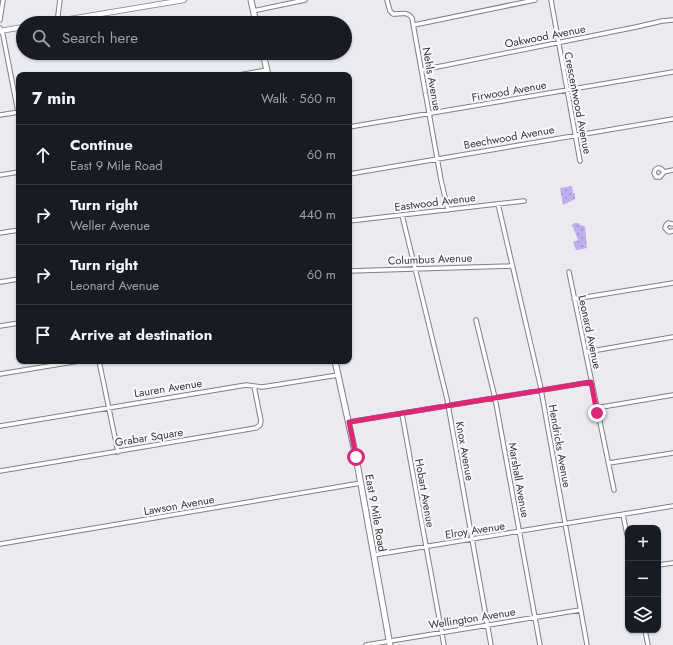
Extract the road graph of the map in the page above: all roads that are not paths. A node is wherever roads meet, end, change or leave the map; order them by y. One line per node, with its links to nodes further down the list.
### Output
1 (3, 0): 13 (street)
2 (60, 0): 10 (street)
3 (184, 0): 11 (street)
4 (251, 0): 9 (main road)
5 (305, 0): 9 (street)
6 (387, 0): 15 (street)
7 (535, 0): 15 (street)
8 (551, 0): 18 (street, Crescentwood Avenue)
9 (253, 11): 12 (main road)
10 (58, 16)
11 (89, 16)
12 (254, 16)
13 (0, 20)
14 (673, 20): 18 (street, Oakwood Avenue)
15 (414, 25): 20 (street, Nehls Avenue)
16 (16, 28): 17 (street)
17 (0, 30): 24 (street)
18 (558, 42): 20 (street, Oakwood Avenue); 23 (street, Crescentwood Avenue)
19 (264, 60): 21 (main road)
20 (422, 70): 26 (street, Nehls Avenue)
21 (267, 72)
22 (673, 72): 23 (street, Firwood Avenue)
23 (567, 90): 26 (street, Firwood Avenue); 30 (street, Crescentwood Avenue)
24 (16, 102)
25 (16, 112): 27 (street)
26 (429, 113): 29 (street, Firwood Avenue); 31 (street, Nehls Avenue)
27 (0, 115)
28 (673, 119): 30 (street, Beechwood Avenue)
29 (352, 126)
30 (575, 135): 31 (street, Beechwood Avenue); 32 (street, Crescentwood Avenue)
31 (437, 158): 36 (street, Beechwood Avenue); 40 (street, Nehls Avenue)
32 (580, 161)
33 (673, 170): 35 (street)
34 (16, 172): 37 (street)
35 (664, 172)
36 (352, 173)
37 (0, 175)
38 (524, 201): 39 (street, Eastwood Avenue)
39 (498, 204): 40 (street, Eastwood Avenue); 47 (street, Hendricks Avenue)
40 (448, 210): 41 (street, Eastwood Avenue)
41 (402, 215): 42 (street, Eastwood Avenue); 48 (street, Knox Avenue)
42 (352, 221)
43 (673, 224): 45 (street)
44 (16, 230): 46 (street)
45 (673, 231)
46 (0, 233)
47 (511, 266): 48 (street, Columbus Avenue); 67 (street, Hendricks Avenue)
48 (415, 269): 49 (street, Columbus Avenue); 70 (street, Knox Avenue)
49 (352, 271)
50 (569, 272): 54 (street, Leonard Avenue)
51 (16, 279): 52 (street)
52 (0, 282)
53 (673, 283): 54 (street)
54 (574, 299): 59 (street, Leonard Avenue)
55 (476, 320): 69 (street, Marshall Avenue)
56 (16, 323): 57 (street)
57 (0, 326)
58 (673, 338): 59 (street)
59 (586, 352): 65 (street, Leonard Avenue)
60 (61, 364): 63 (street)
61 (100, 364): 71 (street)
62 (336, 364): 64 (main road, East 9 Mile Road)
63 (0, 374)
64 (338, 375): 66 (street, Lauren Avenue); 74 (main road, East 9 Mile Road)
65 (591, 382): 67 (street); 72 (street, Leonard Avenue)
66 (254, 386): 71 (street, Lauren Avenue); 76 (street, Grabar Square)
67 (541, 391): 69 (street); 84 (street, Hendricks Avenue)
68 (673, 395): 72 (street)
69 (495, 398): 70 (street); 86 (street, Marshall Avenue)
70 (448, 406): 73 (street); 87 (street, Knox Avenue)
71 (108, 407): 75 (street, Lauren Avenue); 76 (street)
72 (596, 408): 78 (street, Leonard Avenue)
73 (402, 414): 74 (street); 89 (street, Hobart Avenue)
74 (349, 422): 80 (main road, East 9 Mile Road)
75 (0, 426)
76 (118, 452): 79 (street, Grabar Square)
77 (673, 453): 78 (street)
78 (609, 463): 81 (street, Leonard Avenue)
79 (0, 471)
80 (361, 483): 88 (street, Lawson Avenue); 90 (main road, East 9 Mile Road)
81 (614, 490)
82 (673, 506): 83 (street, Elroy Avenue)
83 (623, 515): 84 (street, Elroy Avenue); 85 (street)
84 (565, 524): 86 (street, Elroy Avenue); 93 (street, Hendricks Avenue)
85 (625, 525)
86 (519, 532): 87 (street, Elroy Avenue); 94 (street, Marshall Avenue)
87 (472, 539): 89 (street, Elroy Avenue); 95 (street, Knox Avenue)
88 (0, 544)
89 (426, 547): 90 (street, Elroy Avenue); 96 (street, Hobart Avenue)
90 (374, 555): 98 (main road, East 9 Mile Road)
91 (673, 563): 92 (street)
92 (661, 565)
93 (580, 610): 94 (street, Wellington Avenue); 103 (street, Hendricks Avenue)
94 (535, 617): 95 (street, Wellington Avenue); 102 (street, Marshall Avenue)
95 (488, 625): 96 (street, Wellington Avenue); 101 (street, Knox Avenue)
96 (441, 632): 98 (street, Wellington Avenue); 100 (street, Hobart Avenue)
97 (646, 633): 104 (street)
98 (390, 643): 99 (street, Wellington Avenue)
99 (366, 645)
100 (444, 645)
101 (491, 645)
102 (540, 645)
103 (587, 645)
104 (648, 645)

